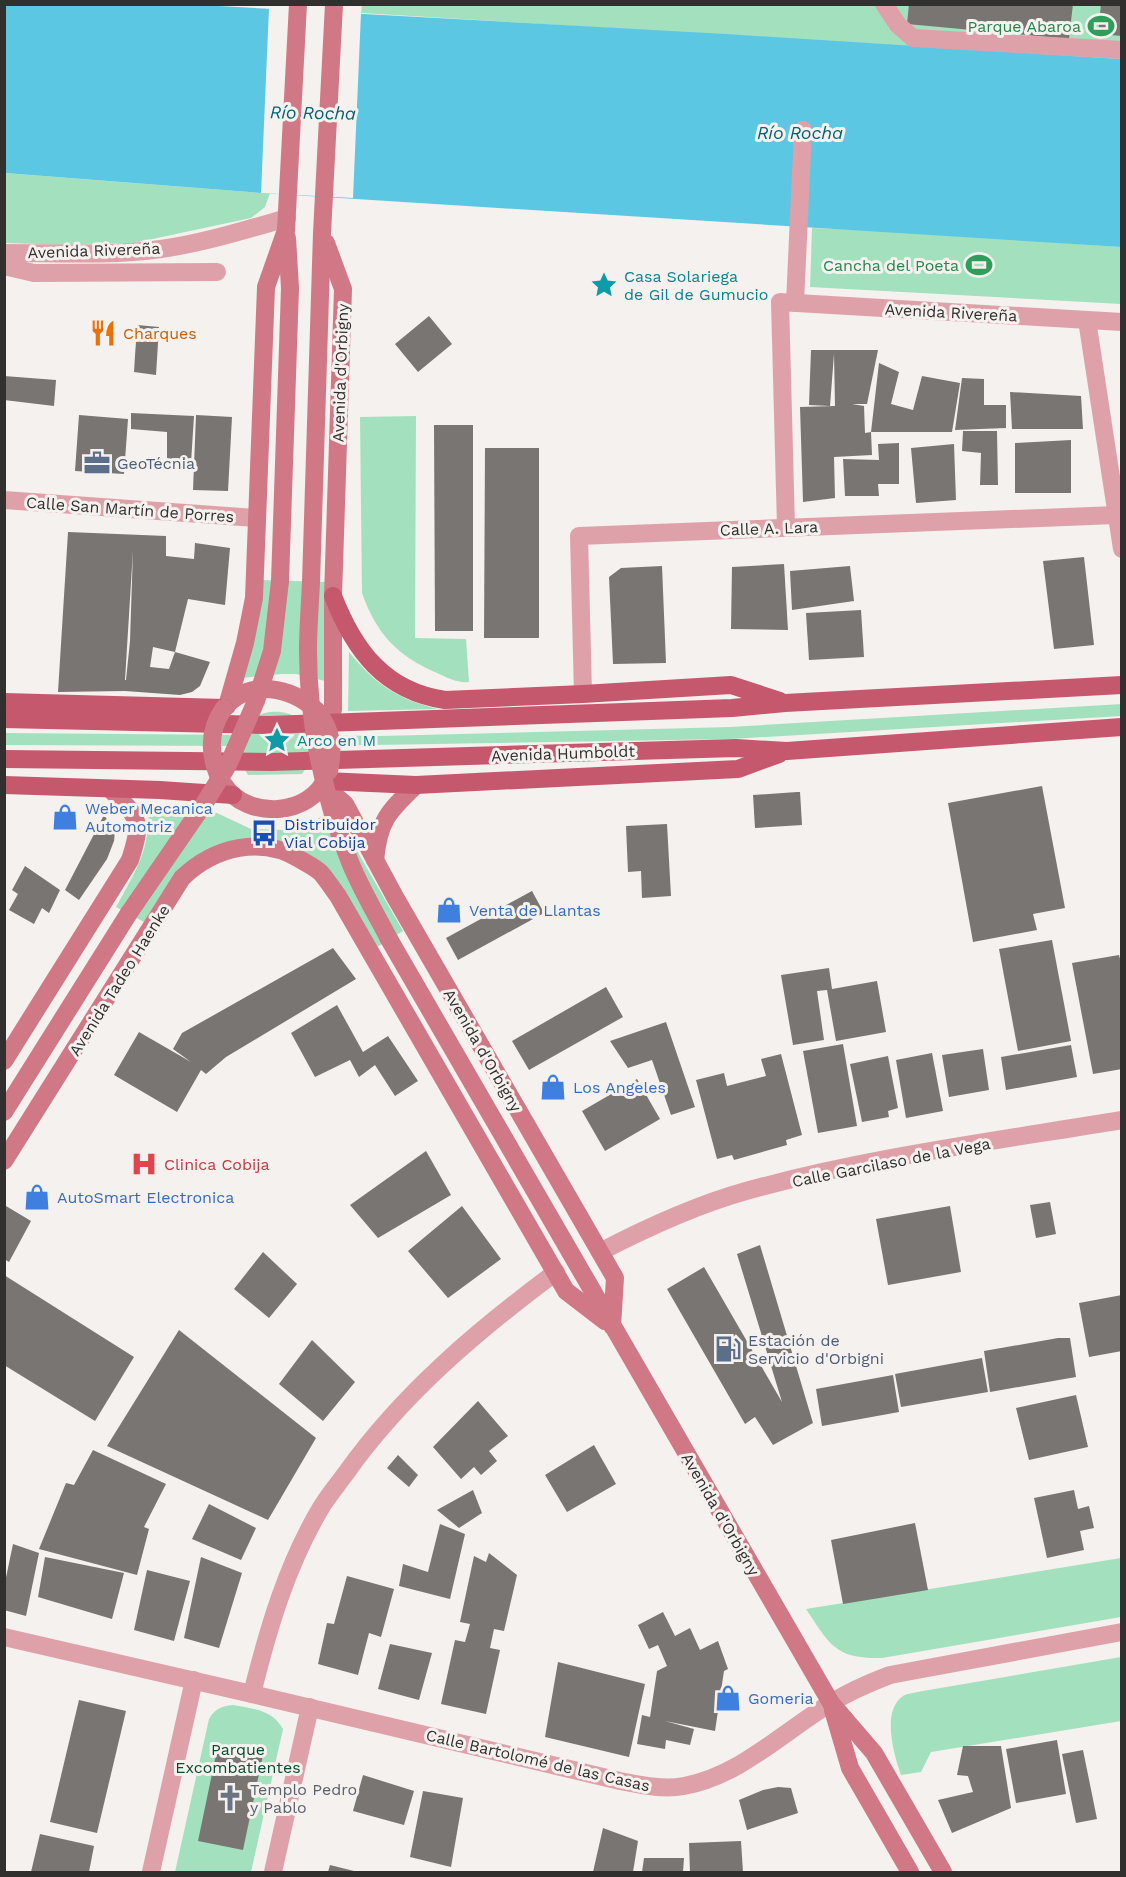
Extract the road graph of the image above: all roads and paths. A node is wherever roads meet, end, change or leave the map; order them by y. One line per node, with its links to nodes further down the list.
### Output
1 (884, 4): 4 (street)
2 (298, 7): 6 (main road)
3 (334, 8): 7 (main road, Avenida d'Orbigny)
4 (1122, 50)
5 (803, 130): 11 (street)
6 (286, 224): 8 (street, Avenida Rivereña); 16 (main road); 38 (main road, bridge)
7 (322, 233): 19 (main road, Avenida d'Orbigny); 43 (main road, bridge)
8 (4, 253)
9 (4, 266): 10 (street, Avenida Rivereña)
10 (217, 272)
11 (787, 302): 12 (street, Avenida Rivereña); 17 (street)
12 (1087, 320): 13 (street, Avenida Rivereña); 15 (street)
13 (1122, 322)
14 (4, 500): 16 (street, Calle San Martín de Porres)
15 (1116, 515): 17 (street, Calle A. Lara); 18 (street)
16 (256, 518): 24 (main road)
17 (786, 527): 21 (street, Calle A. Lara)
18 (1122, 549)
19 (333, 596): 21 (main road); 25 (main road, Avenida d'Orbigny)
20 (1122, 685): 23 (main road)
21 (584, 694): 23 (main road)
22 (4, 702): 24 (main road)
23 (785, 703): 26 (main road)
24 (225, 707): 25 (main road); 34 (main road, bridge)
25 (325, 711): 30 (main road, bridge)
26 (4, 719)
27 (1122, 727): 28 (main road, Avenida Humboldt)
28 (787, 752): 29 (main road, Avenida Humboldt); 32 (main road)
29 (4, 759)
30 (325, 779): 32 (main road); 34 (main road); 36 (main road, Avenida d'Orbigny)
31 (4, 785): 33 (main road)
32 (417, 785): 36 (main road)
33 (110, 789): 34 (main road); 37 (main road)
34 (233, 795)
35 (267, 847): 40 (main road, Avenida Tadeo Haenke); 42 (main road, Avenida d'Orbigny)
36 (375, 860): 41 (main road, Avenida d'Orbigny)
37 (4, 1061)
38 (4, 1112)
39 (1122, 1120): 41 (street, Calle Garcilaso de la Vega)
40 (4, 1161)
41 (600, 1252): 43 (main road, Avenida d'Orbigny)
42 (556, 1272): 43 (main road, Avenida d'Orbigny); 47 (street)
43 (612, 1326): 48 (main road, Avenida d'Orbigny)
44 (1122, 1632): 48 (street, Calle Bartolomé de las Casas)
45 (4, 1637): 46 (street, Calle Bartolomé de las Casas)
46 (194, 1680): 47 (street, Calle Bartolomé de las Casas); 50 (street)
47 (252, 1694): 49 (street, Calle Bartolomé de las Casas)
48 (831, 1703): 49 (street, Calle Bartolomé de las Casas); 52 (main road, Avenida d'Orbigny); 53 (main road, Avenida d'Orbigny)
49 (310, 1707): 51 (street)
50 (151, 1872)
51 (273, 1872)
52 (910, 1872)
53 (943, 1872)

